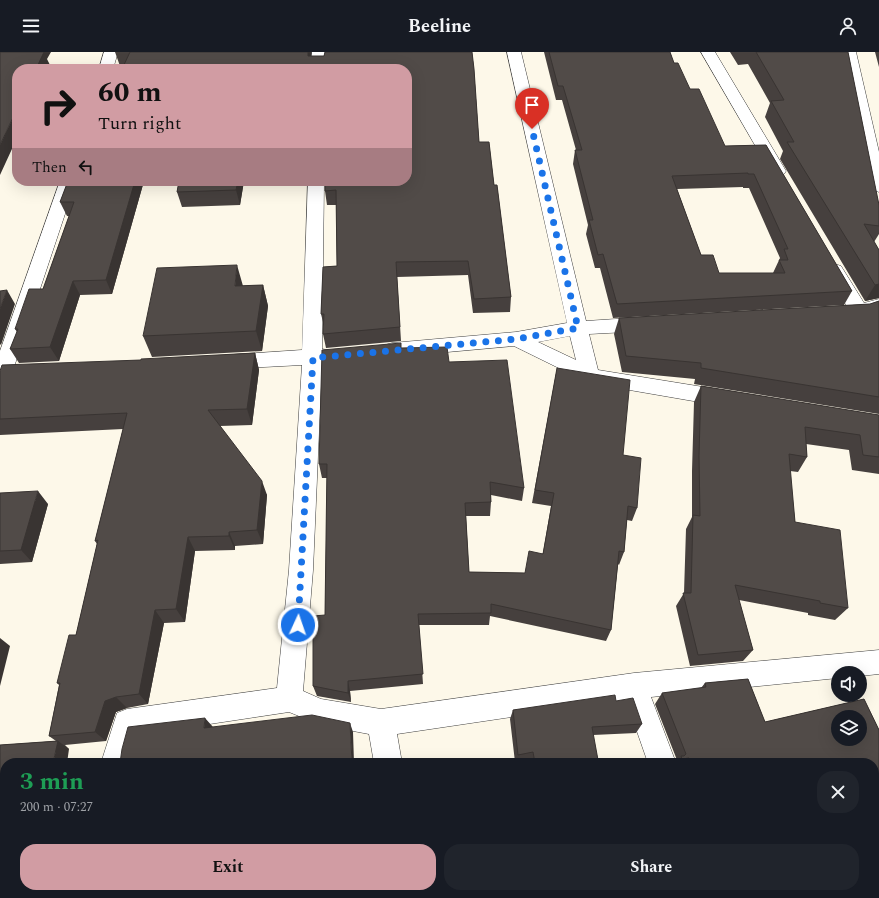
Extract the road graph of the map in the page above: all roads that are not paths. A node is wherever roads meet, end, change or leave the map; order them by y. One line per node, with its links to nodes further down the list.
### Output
1 (111, 52): 6 (street)
2 (319, 52): 7 (street)
3 (514, 52): 15 (street)
4 (708, 52): 8 (street)
5 (849, 52): 11 (street)
6 (107, 64)
7 (318, 64)
8 (784, 182)
9 (66, 186): 21 (street)
10 (316, 186): 19 (street)
11 (879, 187)
12 (828, 257): 13 (street)
13 (879, 305)
14 (664, 323): 15 (street)
15 (578, 328): 16 (street); 22 (street)
16 (516, 339): 17 (street); 22 (street)
17 (376, 352)
18 (344, 355): 19 (street)
19 (313, 358): 20 (street); 26 (street)
20 (210, 363)
21 (5, 375)
22 (590, 376): 23 (street)
23 (746, 402)
24 (879, 662): 25 (street)
25 (634, 686): 27 (street); 30 (street)
26 (289, 699): 27 (street); 28 (street)
27 (381, 723): 29 (street)
28 (116, 758)
29 (387, 758)
30 (660, 758)

